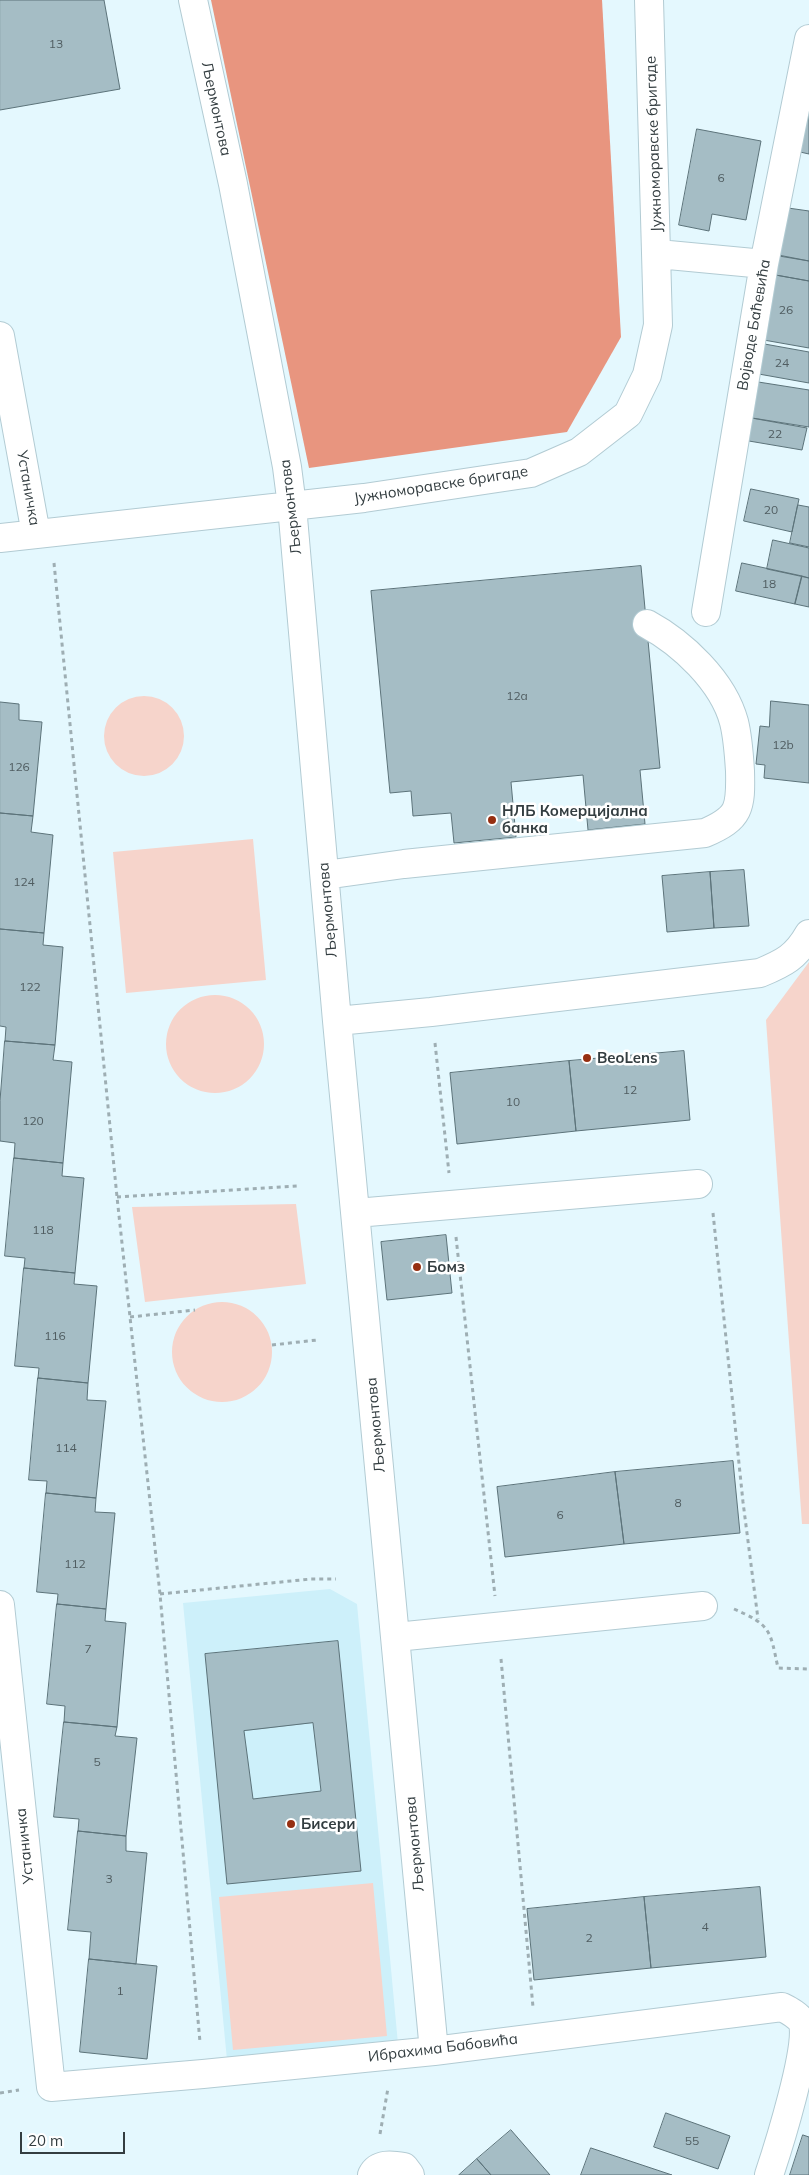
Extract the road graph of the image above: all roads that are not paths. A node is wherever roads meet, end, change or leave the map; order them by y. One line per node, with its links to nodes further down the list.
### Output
1 (192, 0): 8 (street, Љермонтова)
2 (649, 0): 4 (street, Јужноморавске бригаде)
3 (809, 39): 5 (street, Војводе Баћевића)
4 (658, 254): 5 (street); 8 (street, Јужноморавске бригаде)
5 (764, 264): 11 (street, Војводе Баћевића)
6 (0, 336): 7 (street, Устаничка)
7 (10, 445): 9 (street, Устаничка)
8 (292, 506): 9 (street, Јужноморавске бригаде); 13 (street, Љермонтова)
9 (44, 533): 10 (street, Јужноморавске бригаде)
10 (0, 538)
11 (706, 612)
12 (647, 624): 13 (street)
13 (325, 874): 15 (street, Љермонтова)
14 (809, 934): 15 (street)
15 (337, 1020): 17 (street, Љермонтова)
16 (698, 1184): 17 (street)
17 (356, 1213): 20 (street, Љермонтова)
18 (0, 1606): 22 (street, Устаничка)
19 (703, 1606): 20 (street)
20 (396, 1636): 21 (street, Љермонтова)
21 (434, 2051): 22 (street, Ибрахима Бабовића); 25 (street, Ибрахима Бабовића)
22 (51, 2087)
23 (373, 2173): 24 (street)
24 (410, 2175)
25 (770, 2175)

